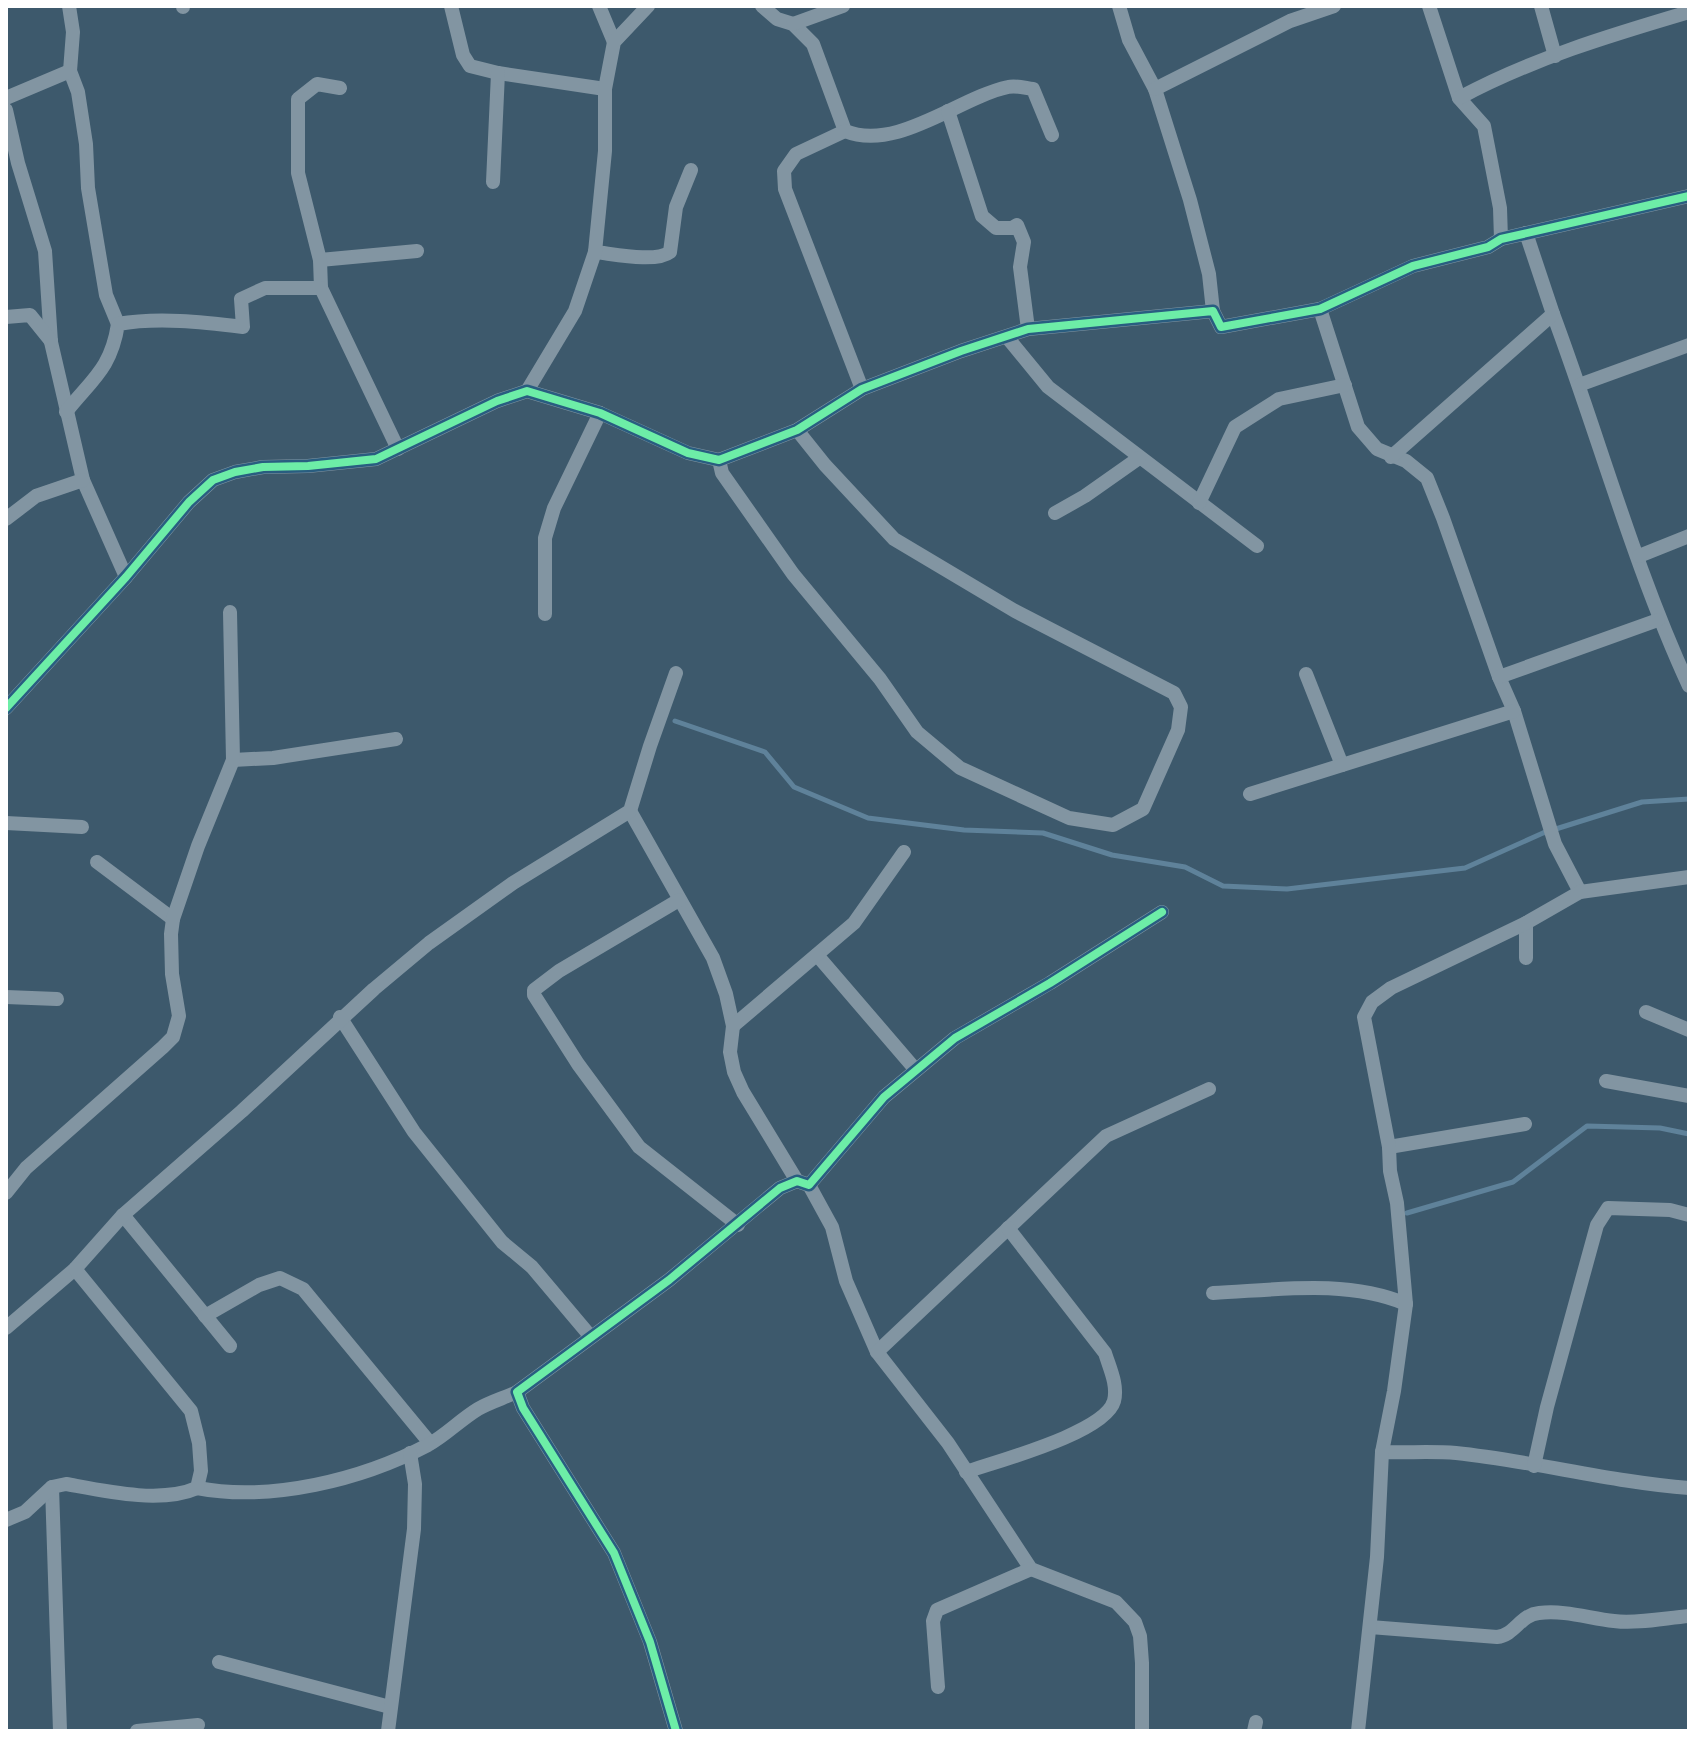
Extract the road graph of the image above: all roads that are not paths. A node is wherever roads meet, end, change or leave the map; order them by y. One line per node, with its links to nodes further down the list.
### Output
1 (69, 6): 15 (street)
2 (451, 6): 16 (street)
3 (599, 6): 13 (street)
4 (648, 6): 13 (street)
5 (762, 6): 12 (street)
6 (843, 6): 12 (street)
7 (1119, 6): 19 (street)
8 (1334, 6): 19 (street)
9 (1429, 6): 21 (street)
10 (1541, 6): 14 (street)
11 (1680, 11): 14 (street)
12 (793, 24): 24 (street)
13 (614, 42): 18 (street)
14 (1555, 56): 21 (street)
15 (70, 71): 20 (street); 39 (street)
16 (498, 73): 18 (street); 27 (street)
17 (340, 88): 33 (street)
18 (605, 89): 32 (street)
19 (1155, 89): 36 (street)
20 (6, 98)
21 (1459, 98): 30 (street)
22 (6, 110): 42 (street)
23 (948, 111): 24 (street); 25 (street); 40 (street)
24 (845, 131): 46 (street)
25 (1052, 135)
26 (691, 170): 32 (street)
27 (493, 182)
28 (1689, 196): 29 (street)
29 (1526, 233): 30 (street); 37 (street)
30 (1501, 239): 35 (street)
31 (417, 251): 33 (street)
32 (595, 252): 47 (street)
33 (320, 260): 34 (street)
34 (321, 288): 39 (street); 51 (street)
35 (1320, 309): 36 (street); 44 (street)
36 (1213, 311): 40 (street)
37 (1553, 314): 45 (street); 52 (street)
38 (6, 317): 42 (street)
39 (118, 324): 48 (street)
40 (1028, 329): 41 (street)
41 (1007, 337): 46 (street); 53 (street)
42 (51, 342): 48 (street)
43 (1689, 345): 45 (street)
44 (1345, 385): 52 (street); 56 (street)
45 (1579, 385): 61 (street)
46 (862, 389): 50 (street)
47 (527, 391): 49 (street); 51 (street)
48 (66, 412): 55 (street)
49 (600, 413): 54 (street); 64 (street)
50 (797, 430): 54 (street); 54 (street)
51 (398, 449): 62 (street)
52 (1391, 457): 68 (street)
53 (1139, 458): 56 (street); 57 (street)
54 (719, 460)
55 (83, 480): 58 (street); 62 (street)
56 (1199, 503): 60 (street)
57 (1055, 513)
58 (6, 519)
59 (1689, 536): 61 (street)
60 (1257, 546)
61 (1639, 556): 65 (street)
62 (126, 577): 70 (street)
63 (230, 612): 73 (street)
64 (545, 614)
65 (1658, 620): 68 (street); 69 (street)
66 (676, 673): 76 (street)
67 (1306, 674): 74 (street)
68 (1499, 677): 71 (street)
69 (1689, 686)
70 (6, 708)
71 (1514, 711): 74 (street); 82 (street)
72 (396, 739): 73 (street)
73 (233, 760): 85 (street)
74 (1342, 765): 75 (street)
75 (1250, 794)
76 (630, 811): 83 (street); 92 (street)
77 (6, 823): 78 (street)
78 (82, 827)
79 (904, 852): 87 (street)
80 (97, 862): 85 (street)
81 (1689, 877): 82 (street)
82 (1580, 892): 86 (street)
83 (679, 900): 93 (street); 105 (street)
84 (1162, 912): 95 (street)
85 (173, 919): 102 (street)
86 (1526, 923): 88 (street); 100 (street)
87 (817, 955): 93 (street); 95 (street)
88 (1526, 958)
89 (6, 997): 90 (street)
90 (57, 999)
91 (1646, 1012): 94 (street)
92 (340, 1017): 103 (street); 112 (street)
93 (733, 1026): 101 (street)
94 (1689, 1030)
95 (915, 1069): 101 (street)
96 (1606, 1081): 98 (street)
97 (1209, 1089): 106 (street)
98 (1689, 1096)
99 (1525, 1124): 100 (street)
100 (1389, 1147): 109 (street)
101 (803, 1183): 105 (street); 114 (street)
102 (6, 1193)
103 (123, 1215): 107 (street); 110 (street)
104 (1689, 1215): 119 (street)
105 (738, 1225): 112 (street)
106 (1008, 1228): 114 (street); 120 (street)
107 (75, 1269): 111 (street); 122 (street)
108 (1213, 1293): 109 (street)
109 (1406, 1304): 117 (street)
110 (205, 1316): 113 (street); 116 (street)
111 (6, 1328)
112 (591, 1337): 115 (street)
113 (230, 1346)
114 (877, 1352): 120 (street)
115 (517, 1392): 116 (street); 135 (street)
116 (430, 1443): 118 (street)
117 (1382, 1452): 119 (street); 127 (street)
118 (410, 1453): 122 (street); 130 (street)
119 (1534, 1466): 123 (street)
120 (966, 1472): 125 (street)
121 (52, 1487): 122 (street); 124 (street); 132 (street)
122 (197, 1488)
123 (1689, 1488)
124 (6, 1520)
125 (1031, 1569): 129 (street); 136 (street)
126 (1689, 1616): 127 (street)
127 (1370, 1627): 137 (street)
128 (219, 1662): 130 (street)
129 (938, 1687)
130 (390, 1707): 134 (street)
131 (198, 1725): 133 (street)
132 (60, 1731)
133 (137, 1731)
134 (388, 1731)
135 (676, 1731)
136 (1142, 1731)
137 (1358, 1731)

